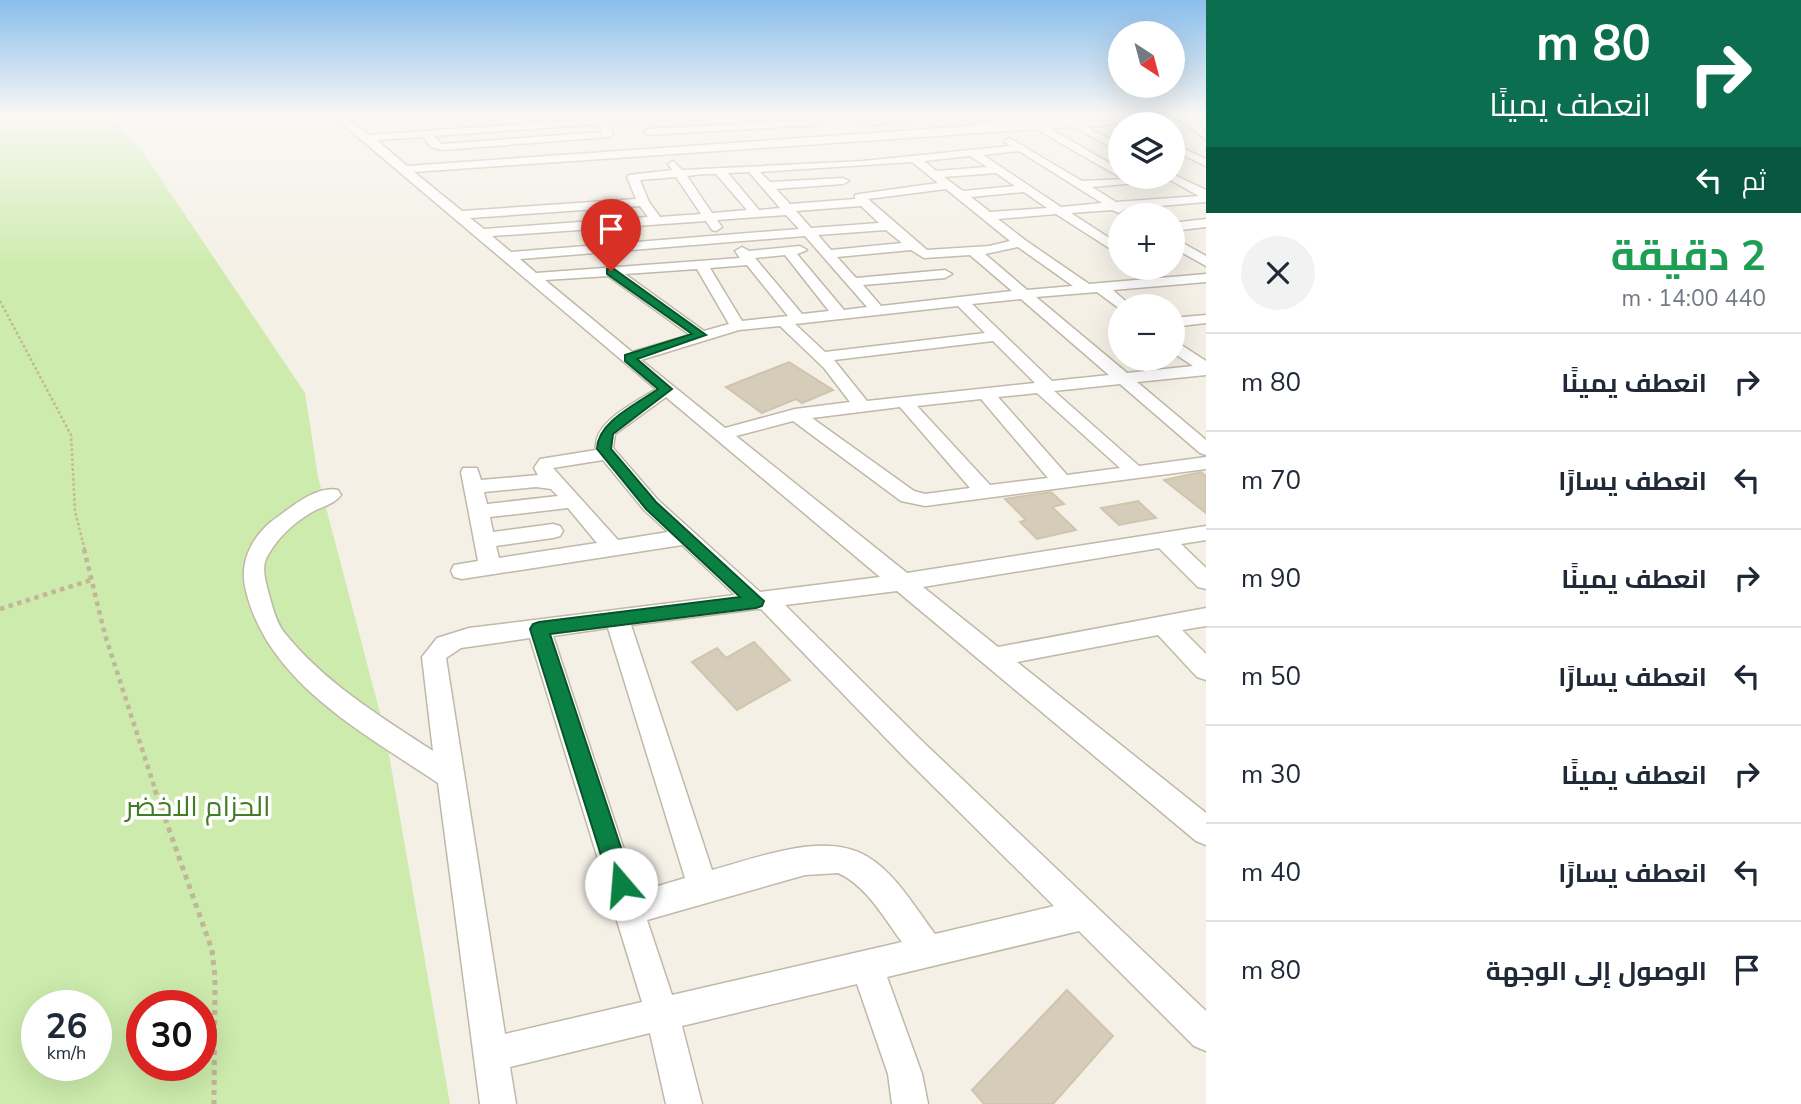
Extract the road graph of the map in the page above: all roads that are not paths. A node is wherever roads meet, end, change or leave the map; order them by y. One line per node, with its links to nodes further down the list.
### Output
1 (423, 168): 9 (street)
2 (676, 168): 13 (street)
3 (779, 168): 10 (street)
4 (828, 168): 15 (street)
5 (868, 168): 17 (street)
6 (925, 168): 14 (street)
7 (993, 168): 12 (street)
8 (1052, 168): 21 (street)
9 (404, 169): 33 (street)
10 (752, 169): 11 (street); 20 (street)
11 (719, 170): 13 (street); 32 (street)
12 (996, 170): 14 (street); 22 (street)
13 (680, 173): 26 (street); 34 (street)
14 (934, 174): 18 (street)
15 (843, 181): 20 (street); 25 (street)
16 (1108, 181): 21 (street)
17 (889, 183): 18 (street); 25 (street)
18 (948, 185): 23 (street)
19 (1185, 185): 24 (street)
20 (768, 186): 30 (street)
21 (1083, 187): 22 (street); 27 (street)
22 (1029, 192): 23 (street); 31 (street)
23 (960, 195): 35 (street)
24 (1206, 197): 28 (street)
25 (861, 199): 30 (street); 39 (street)
26 (643, 202): 33 (street); 36 (street)
27 (1109, 203)
28 (1151, 203)
29 (1108, 208): 31 (street)
30 (789, 210): 32 (street); 40 (street)
31 (1060, 212): 35 (street); 45 (street)
32 (756, 214): 34 (street)
33 (459, 215): 41 (street)
34 (709, 216): 36 (street); 42 (street)
35 (986, 216): 44 (street)
36 (657, 220): 41 (street)
37 (1206, 223): 38 (street)
38 (1185, 225)
39 (888, 226): 40 (street); 47 (street)
40 (808, 232): 42 (street); 49 (street)
41 (480, 233): 51 (street)
42 (727, 238): 43 (street); 52 (street)
43 (663, 243): 51 (street); 55 (street)
44 (1020, 243): 50 (street); 63 (street)
45 (1108, 243)
46 (1185, 249): 53 (street)
47 (919, 250): 49 (street); 50 (street); 57 (street)
48 (788, 251): 49 (street); 52 (street); 68 (street)
49 (825, 251): 61 (street)
50 (973, 251): 64 (street)
51 (508, 256): 58 (street)
52 (748, 258): 54 (street); 70 (street)
53 (1206, 262)
54 (701, 265): 55 (street); 72 (street)
55 (677, 266): 56 (street)
56 (611, 271): 58 (street); 73 (street)
57 (945, 274): 61 (street); 66 (street)
58 (533, 277): 79 (street)
59 (1206, 278): 62 (street)
60 (1164, 280): 62 (street)
61 (852, 282): 67 (street)
62 (1167, 282): 63 (street)
63 (1093, 288): 64 (street); 65 (street)
64 (1025, 294): 66 (street); 81 (street)
65 (1108, 297)
66 (967, 300): 67 (street); 74 (street)
67 (878, 311): 68 (street)
68 (840, 315): 70 (street)
69 (1206, 320): 71 (street)
70 (791, 321): 72 (street); 78 (street)
71 (1185, 322)
72 (738, 326): 73 (street)
73 (700, 335): 79 (street)
74 (997, 336): 78 (street); 82 (street)
75 (1185, 353): 77 (street)
76 (1206, 353): 77 (street)
77 (1188, 355): 80 (street)
78 (821, 357): 86 (street)
79 (629, 358): 83 (street)
80 (1206, 369): 81 (street)
81 (1122, 380): 82 (street); 89 (street)
82 (1045, 387): 84 (street); 91 (street)
83 (666, 389): 88 (street); 90 (street)
84 (985, 393): 85 (street); 93 (street)
85 (904, 401): 86 (street); 94 (street)
86 (862, 405): 87 (street)
87 (795, 414): 88 (street); 94 (street)
88 (722, 435): 107 (street)
89 (1205, 450): 91 (street)
90 (607, 454): 92 (street); 100 (street)
91 (1136, 472): 93 (street)
92 (551, 481): 96 (street); 97 (street)
93 (1062, 482): 94 (street)
94 (985, 492)
95 (331, 495): 115 (street)
96 (573, 502): 97 (street); 103 (street)
97 (479, 511): 101 (street)
98 (552, 531): 101 (street)
99 (1206, 533): 102 (street)
100 (685, 537): 103 (street); 108 (street)
101 (485, 540): 104 (street)
102 (1164, 540): 106 (street); 107 (street)
103 (613, 548): 104 (street)
104 (490, 566): 105 (street)
105 (462, 570)
106 (1206, 581)
107 (903, 582): 108 (street); 113 (street)
108 (761, 601): 110 (street); 119 (street)
109 (1206, 617): 111 (street)
110 (617, 619): 112 (street); 117 (street)
111 (1163, 625): 113 (street); 114 (street)
112 (539, 629): 115 (street); 118 (street)
113 (993, 656): 116 (street)
114 (1206, 670)
115 (452, 778): 124 (street)
116 (1206, 831)
117 (703, 887): 118 (street); 120 (street)
118 (630, 910): 122 (street)
119 (1083, 915): 120 (street); 123 (street)
120 (928, 950): 121 (street)
121 (866, 964): 122 (street); 127 (street)
122 (662, 1014): 124 (street); 126 (street)
123 (1206, 1034)
124 (491, 1054): 125 (street)
125 (498, 1104)
126 (684, 1104)
127 (910, 1104)

